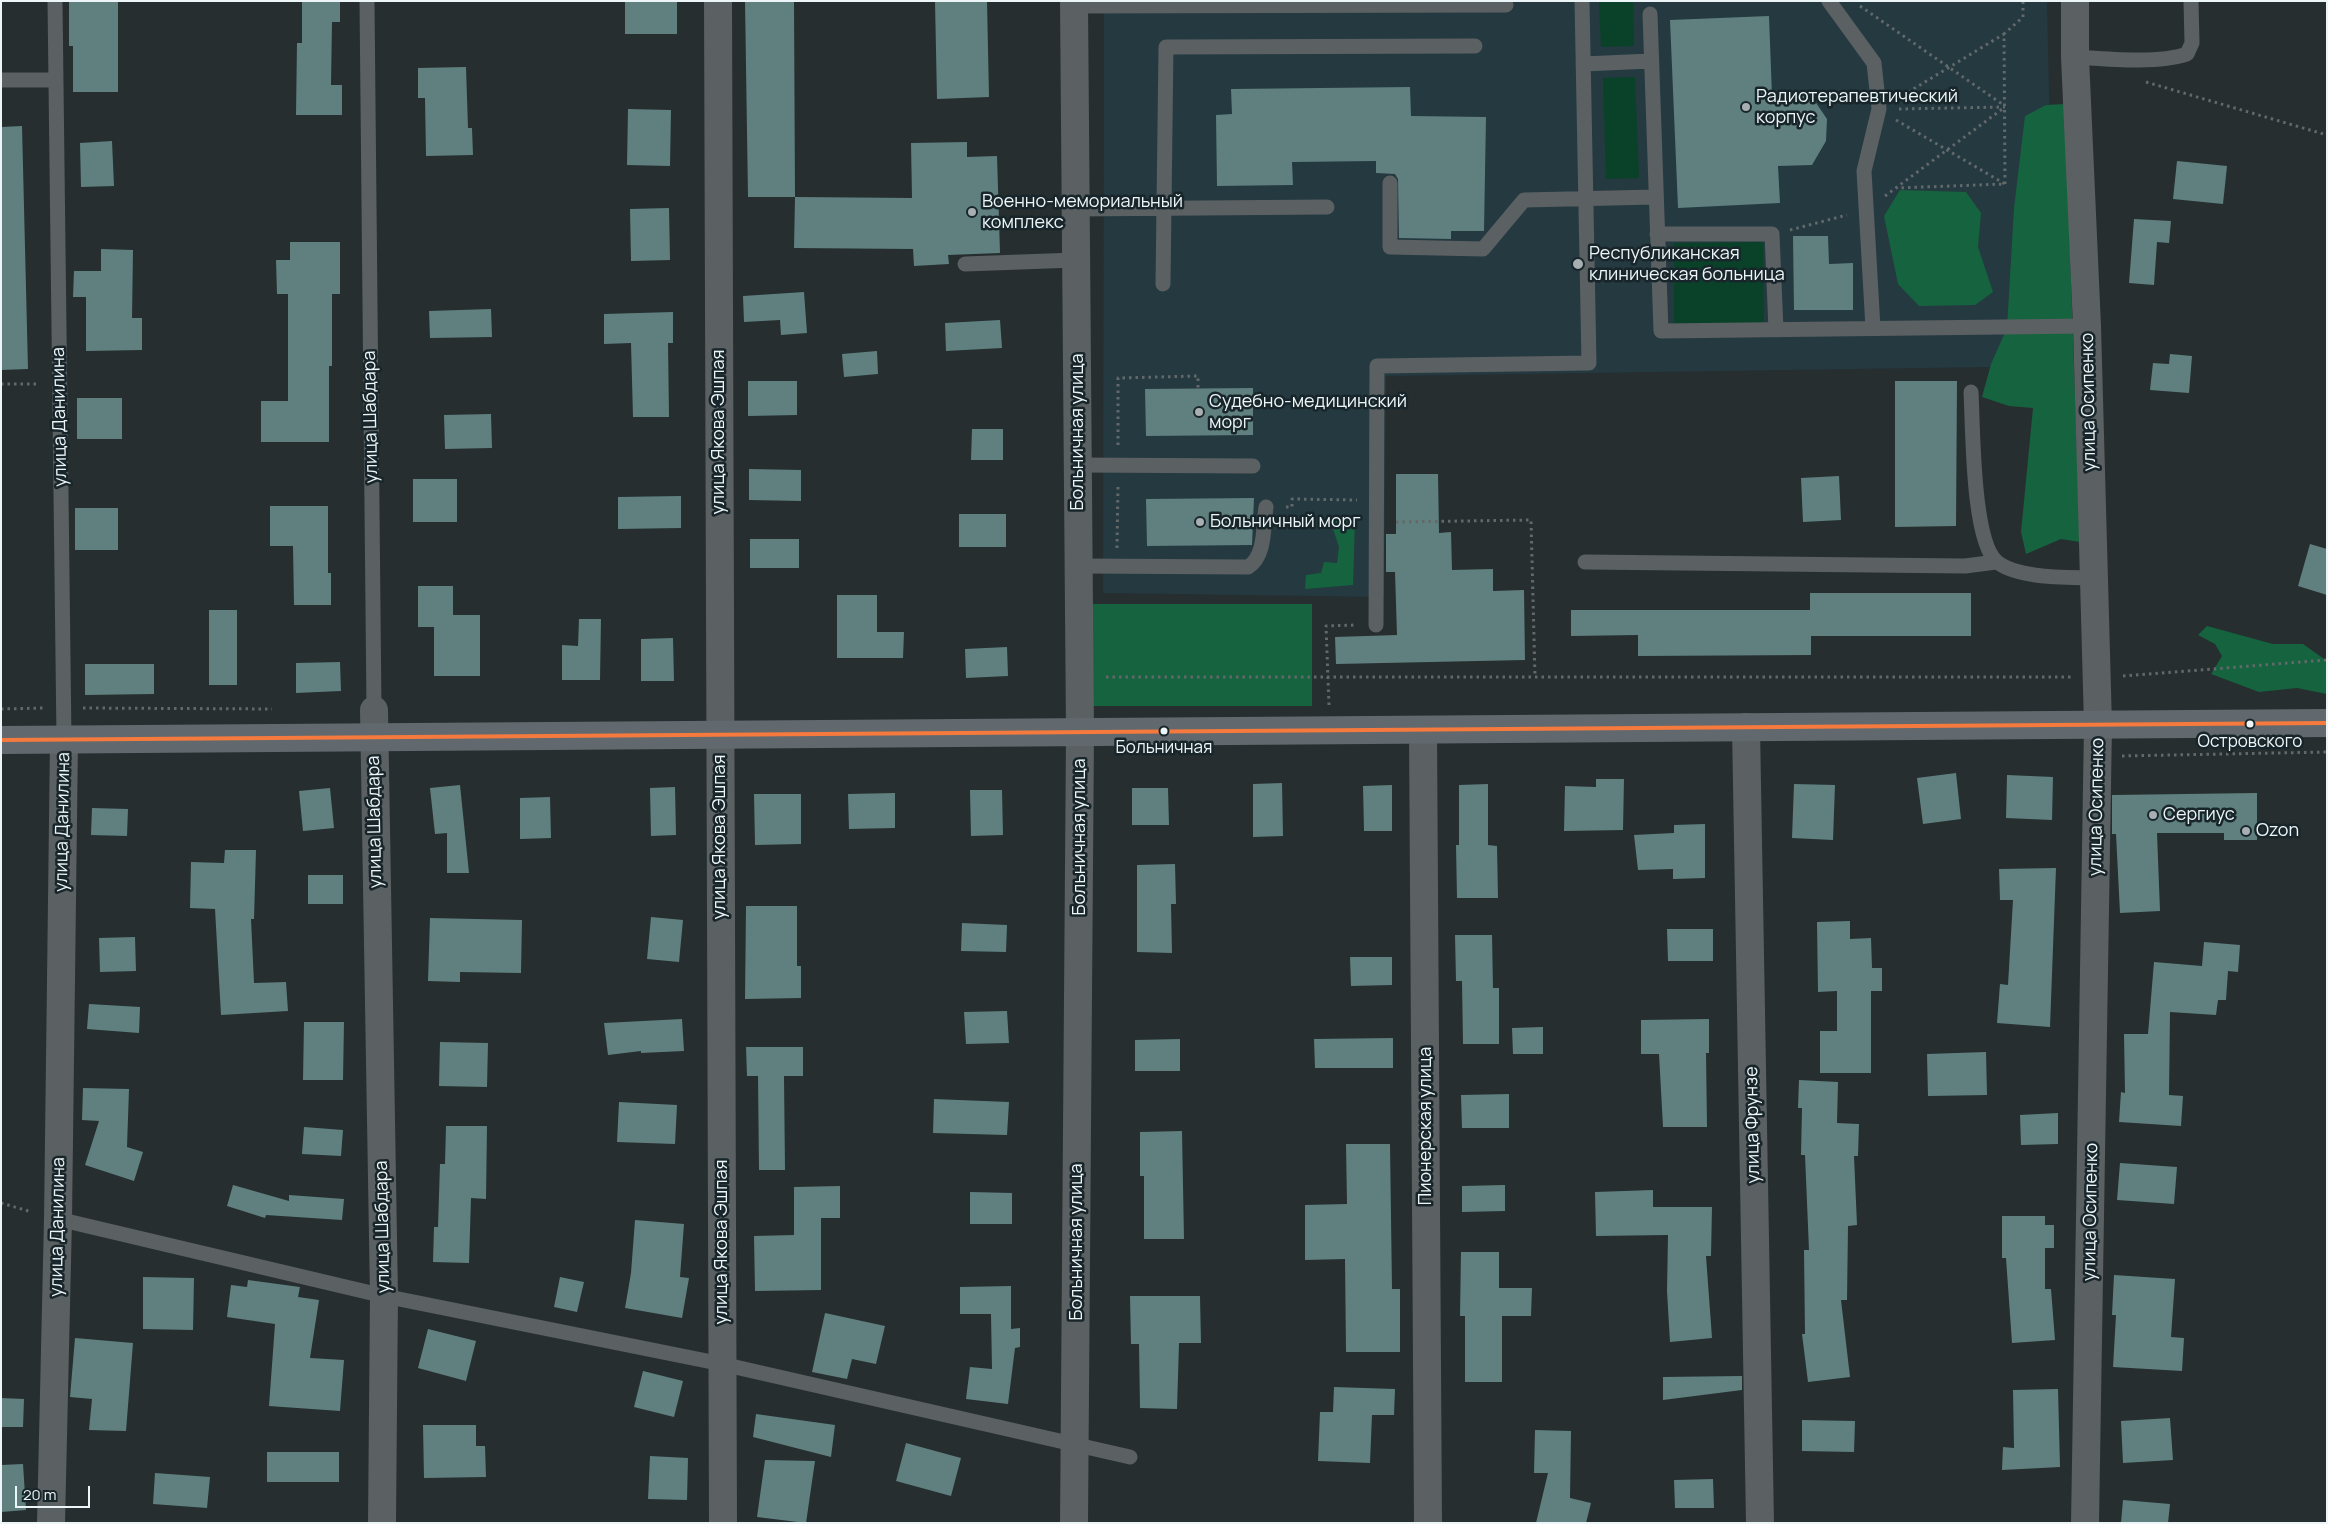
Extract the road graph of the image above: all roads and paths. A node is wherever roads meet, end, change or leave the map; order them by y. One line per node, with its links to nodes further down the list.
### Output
1 (55, 1): 20 (lane, улица Данилина)
2 (367, 1): 67 (lane, улица Шабдара)
3 (718, 1): 73 (street, улица Якова Эшпая)
4 (1582, 1): 17 (lane)
5 (1829, 1): 23 (lane)
6 (1852, 1): 18 (path)
7 (2023, 1): 13 (path)
8 (2075, 1): 15 (street, улица Осипенко)
9 (2191, 1): 15 (lane)
10 (1074, 3): 11 (lane); 33 (street, Больничная улица)
11 (1506, 4)
12 (1650, 14): 16 (lane)
13 (2004, 34): 18 (path); 22 (path)
14 (1475, 46): 32 (lane)
15 (2075, 57): 40 (street, улица Осипенко)
16 (1651, 62): 17 (lane); 29 (lane)
17 (1583, 64): 30 (lane)
18 (1949, 68): 22 (path); 23 (path)
19 (1, 80): 20 (lane)
20 (56, 80): 65 (lane, улица Данилина)
21 (2139, 80): 24 (path)
22 (2005, 107): 23 (path); 25 (path); 27 (path)
23 (1879, 109): 25 (path); 34 (lane)
24 (2327, 135)
25 (1947, 150): 27 (path); 28 (path)
26 (1390, 183): 30 (lane)
27 (2004, 184): 28 (path)
28 (1895, 188): 34 (path)
29 (1656, 197): 30 (lane); 35 (lane)
30 (1586, 199): 50 (lane)
31 (1327, 207): 32 (lane)
32 (1164, 208): 33 (lane); 39 (lane)
33 (1076, 209): 37 (street, Больничная улица)
34 (1866, 210): 36 (path); 41 (lane)
35 (1657, 234): 36 (lane); 42 (lane)
36 (1772, 234): 42 (lane)
37 (1076, 260): 38 (lane); 48 (street, Больничная улица)
38 (965, 264)
39 (1163, 284)
40 (2088, 326): 41 (lane); 56 (street, улица Осипенко)
41 (1872, 328): 42 (lane)
42 (1776, 330)
43 (1198, 376): 46 (path)
44 (1, 384): 45 (path)
45 (38, 384)
46 (1198, 388)
47 (1971, 392): 54 (lane)
48 (1078, 465): 49 (lane); 55 (street, Больничная улица)
49 (1253, 466)
50 (1376, 501): 51 (path); 52 (lane)
51 (1266, 507): 55 (lane)
52 (1377, 522): 57 (lane); 61 (path)
53 (1585, 562): 54 (lane)
54 (1996, 562): 56 (lane)
55 (1079, 566): 59 (street, Больничная улица)
56 (2094, 578): 62 (street, улица Осипенко)
57 (1376, 625): 60 (path)
58 (2327, 660): 62 (path)
59 (1080, 677): 60 (path); 72 (street, Больничная улица)
60 (1328, 677): 61 (path); 63 (path)
61 (1535, 677): 62 (path)
62 (2097, 677): 69 (street, улица Осипенко)
63 (1329, 706)
64 (1, 708): 65 (path)
65 (64, 708): 66 (path); 76 (lane, улица Данилина)
66 (277, 709)
67 (374, 710): 74 (street, улица Шабдара)
68 (2327, 723): 69 (main road)
69 (2098, 725): 70 (main road); 90 (street, улица Осипенко)
70 (1746, 727): 71 (main road); 89 (street, улица Фрунзе)
71 (1423, 730): 72 (main road); 88 (street, Пионерская улица)
72 (1080, 733): 73 (main road); 82 (street, Больничная улица)
73 (719, 735): 74 (main road); 81 (street, улица Якова Эшпая)
74 (374, 738): 76 (main road); 80 (street, улица Шабдара)
75 (1, 740): 76 (main road)
76 (64, 740): 79 (street, улица Данилина)
77 (2327, 752): 78 (path)
78 (2118, 756)
79 (58, 1220): 80 (lane); 84 (street, улица Данилина)
80 (384, 1296): 81 (lane); 85 (street, улица Шабдара)
81 (722, 1364): 82 (lane); 86 (street, улица Якова Эшпая)
82 (1075, 1446): 83 (lane); 87 (street, Больничная улица)
83 (1130, 1457)
84 (51, 1523)
85 (382, 1523)
86 (723, 1523)
87 (1074, 1523)
88 (1428, 1523)
89 (1760, 1523)
90 (2085, 1523)

